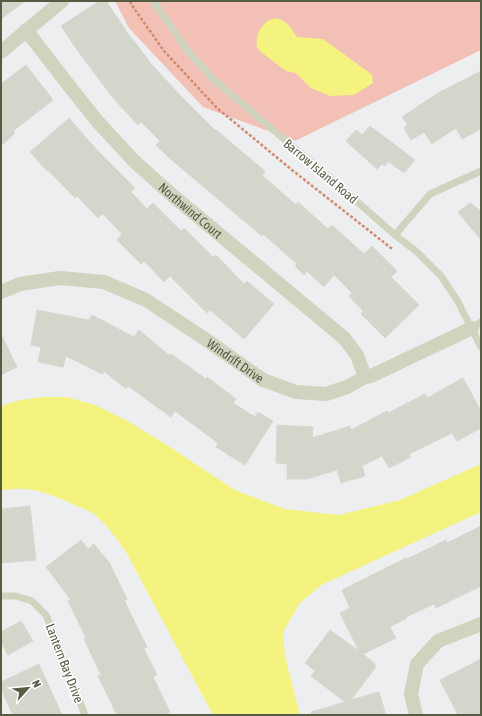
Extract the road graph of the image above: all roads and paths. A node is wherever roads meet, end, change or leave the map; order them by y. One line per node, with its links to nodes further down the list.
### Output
1 (62, 1): 4 (street)
2 (130, 1): 7 (path)
3 (153, 1): 7 (lane, Barrow Island Road)
4 (26, 30): 5 (street); 11 (street, Northwind Court)
5 (1, 52)
6 (481, 171): 7 (lane)
7 (395, 235): 9 (lane, Barrow Island Road)
8 (1, 292): 11 (street, Windrift Drive)
9 (476, 325): 10 (lane, Barrow Island Road); 11 (street, Windrift Drive)
10 (481, 347)
11 (365, 377)
12 (1, 596): 14 (lane, Lantern Bay Drive)
13 (481, 624): 15 (street)
14 (84, 715)
15 (416, 715)

